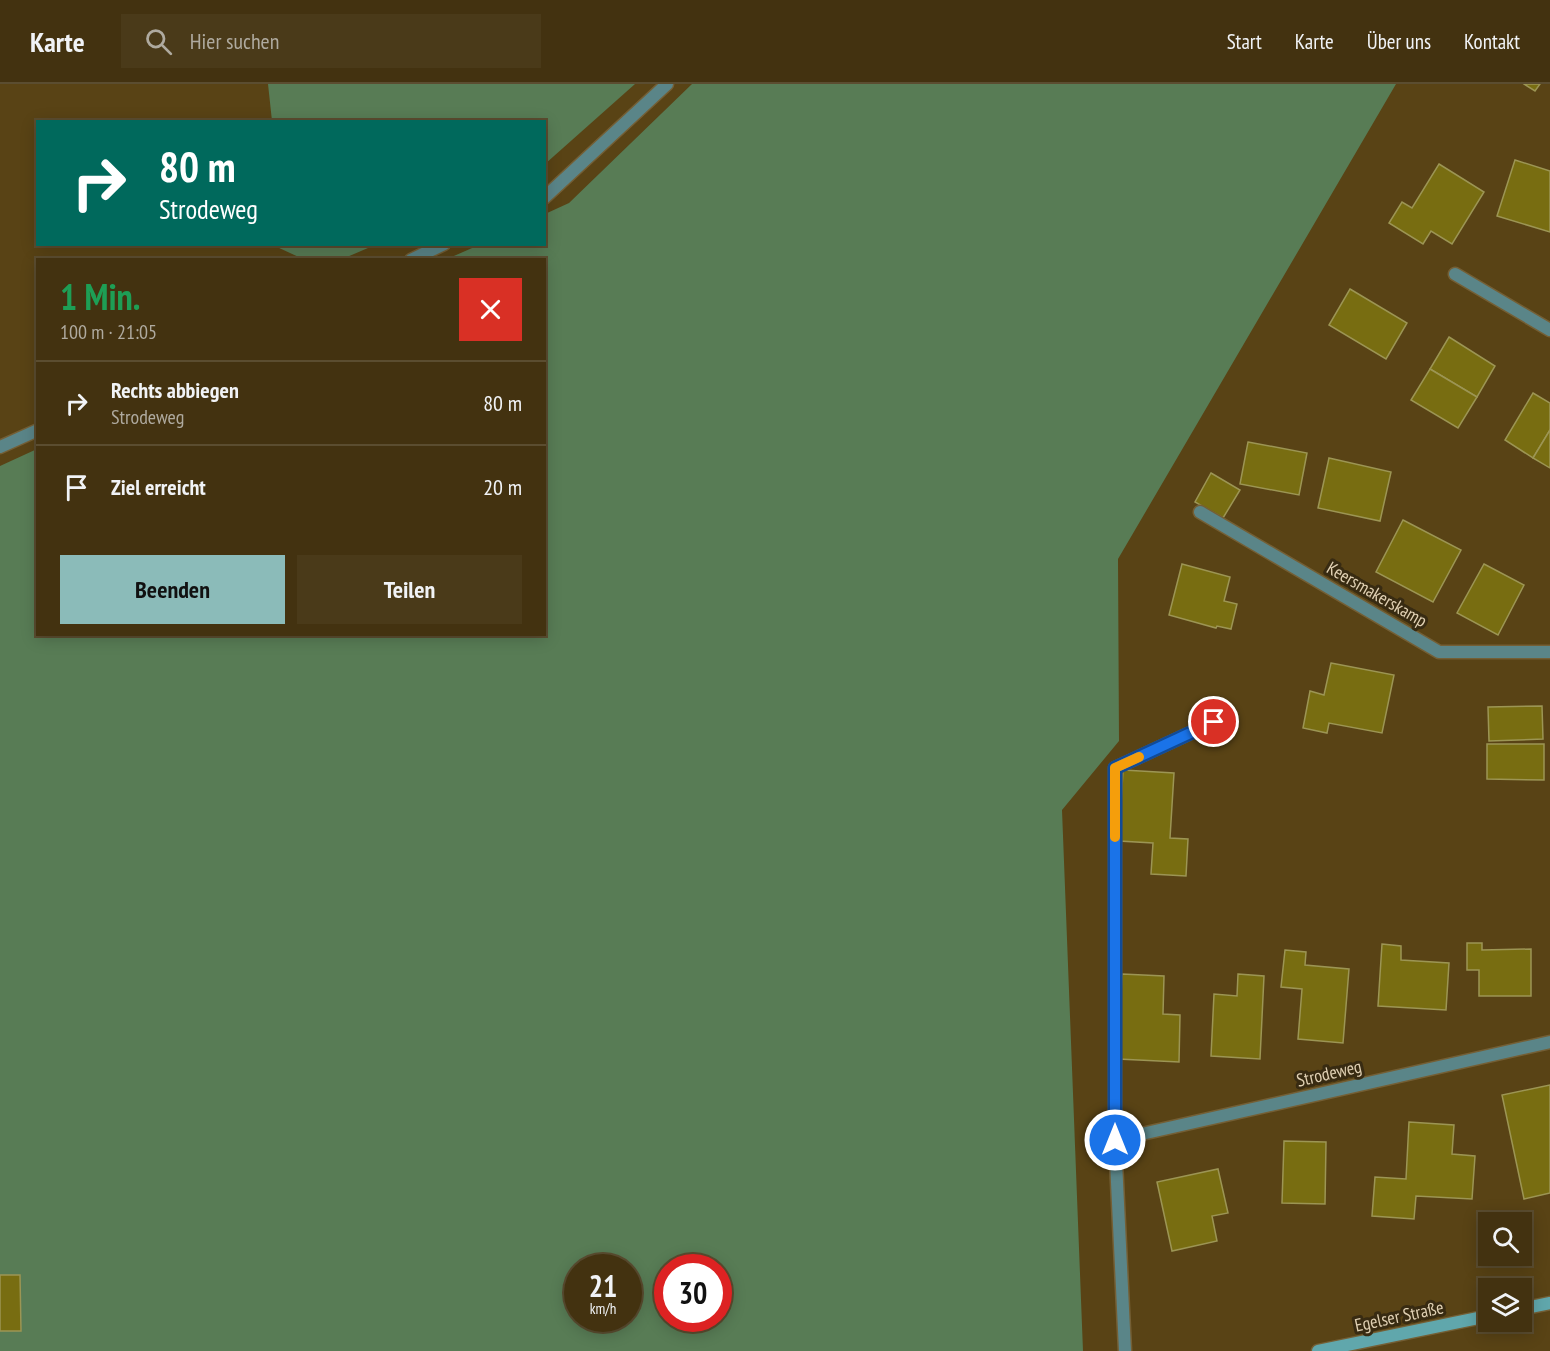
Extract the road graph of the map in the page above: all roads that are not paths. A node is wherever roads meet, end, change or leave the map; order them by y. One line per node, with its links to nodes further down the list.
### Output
1 (668, 84): 2 (street)
2 (546, 196)
3 (440, 246): 4 (street)
4 (415, 258)
5 (1455, 274): 6 (street)
6 (1550, 330)
7 (36, 431): 8 (street)
8 (0, 447)
9 (1200, 512): 10 (street, Keersmakerskamp)
10 (1550, 652)
11 (1214, 722): 13 (street)
12 (1550, 1042): 13 (street, Strodeweg)
13 (1115, 1140): 17 (street)
14 (1550, 1303): 15 (main road)
15 (1532, 1307)
16 (1478, 1318): 18 (main road, Egelser Straße)
17 (1125, 1351)
18 (1318, 1351)

